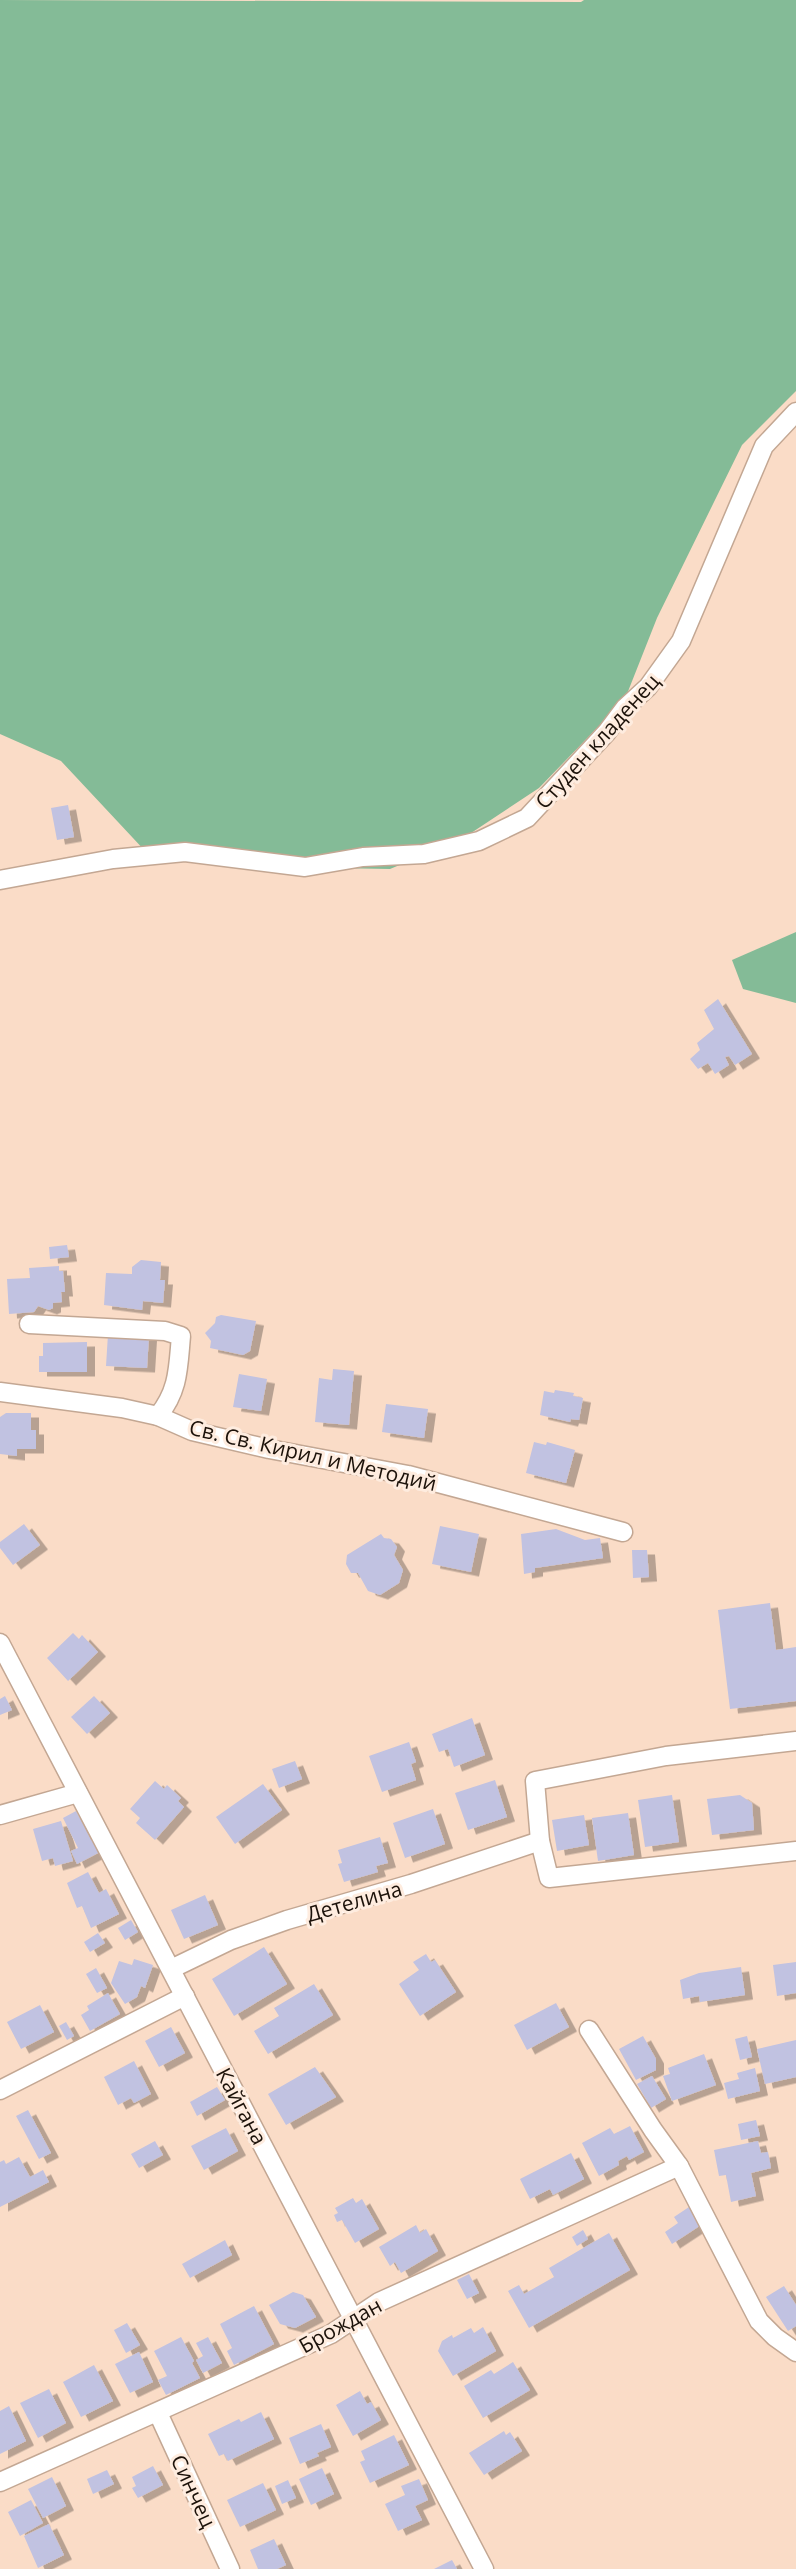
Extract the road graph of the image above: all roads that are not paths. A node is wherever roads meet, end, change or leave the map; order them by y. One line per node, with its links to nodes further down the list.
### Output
1 (796, 412): 2 (street, Студен кладенец)
2 (0, 880)
3 (29, 1324): 5 (street)
4 (0, 1392): 5 (street, Св. Св. Кирил и Методий)
5 (158, 1416): 6 (street, Св. Св. Кирил и Методий)
6 (623, 1532)
7 (0, 1643): 9 (street, Кайгана)
8 (796, 1741): 11 (street)
9 (78, 1793): 10 (street); 13 (street, Кайгана)
10 (0, 1815)
11 (540, 1841): 12 (street); 13 (street, Детелина)
12 (796, 1851)
13 (171, 1969): 14 (street, Кайгана)
14 (185, 1996): 16 (street); 18 (street, Кайгана)
15 (589, 2031): 17 (street)
16 (0, 2090)
17 (679, 2166): 18 (street, Брождан); 19 (street)
18 (354, 2317): 20 (street, Брождан); 23 (street, Кайгана)
19 (796, 2352)
20 (158, 2413): 21 (street, Брождан); 22 (street, Синчец)
21 (0, 2482)
22 (230, 2569)
23 (484, 2569)

